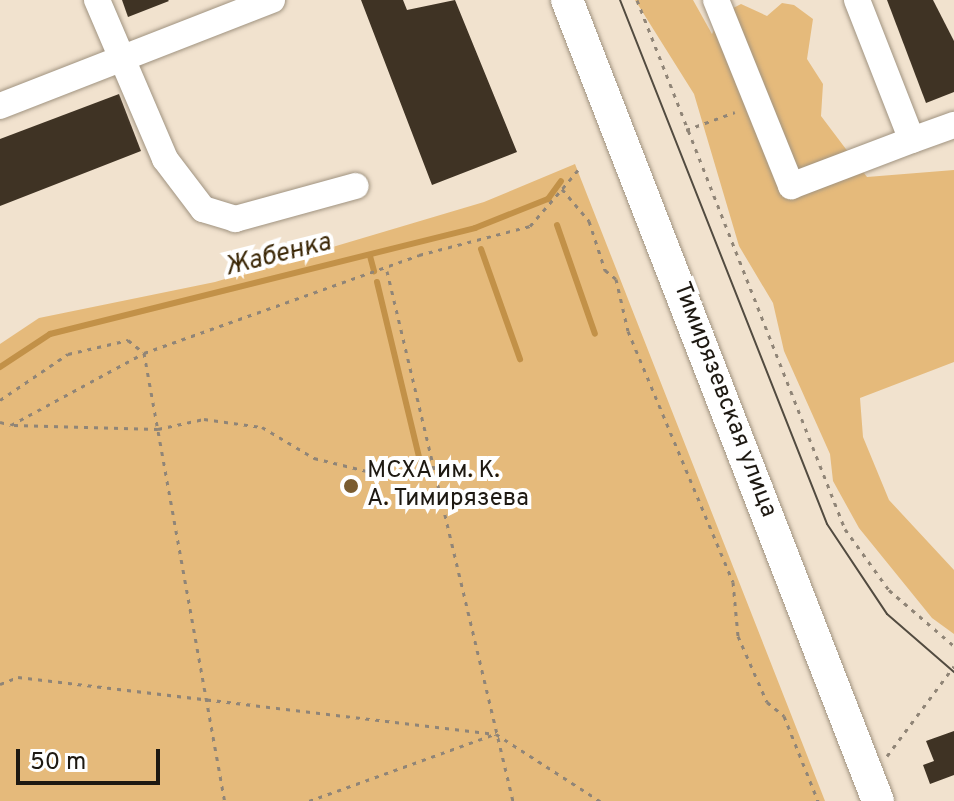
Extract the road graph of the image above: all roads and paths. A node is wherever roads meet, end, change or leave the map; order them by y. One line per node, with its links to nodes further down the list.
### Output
1 (97, 0): 7 (lane)
2 (272, 0): 7 (lane)
3 (567, 0): 28 (main road, Тимирязевская улица)
4 (637, 0): 11 (path)
5 (716, 0): 8 (lane)
6 (857, 0): 12 (lane)
7 (120, 60): 9 (lane); 14 (lane)
8 (758, 103): 11 (path); 12 (lane)
9 (0, 106)
10 (954, 125): 12 (lane)
11 (686, 130): 23 (path)
12 (912, 140)
13 (578, 170): 15 (path)
14 (356, 186)
15 (562, 189): 16 (path); 33 (path)
16 (387, 271): 17 (path); 22 (path)
17 (144, 353): 18 (path); 20 (path); 21 (path)
18 (0, 400)
19 (0, 422): 20 (path)
20 (11, 425): 21 (path)
21 (158, 429): 22 (path); 26 (path)
22 (434, 473): 27 (path)
23 (954, 646)
24 (954, 666): 28 (path)
25 (0, 684): 26 (path)
26 (208, 704): 27 (path); 29 (path)
27 (496, 734): 30 (path); 31 (path); 32 (path)
28 (874, 790)
29 (225, 801)
30 (309, 801)
31 (513, 801)
32 (600, 801)
33 (818, 801)

